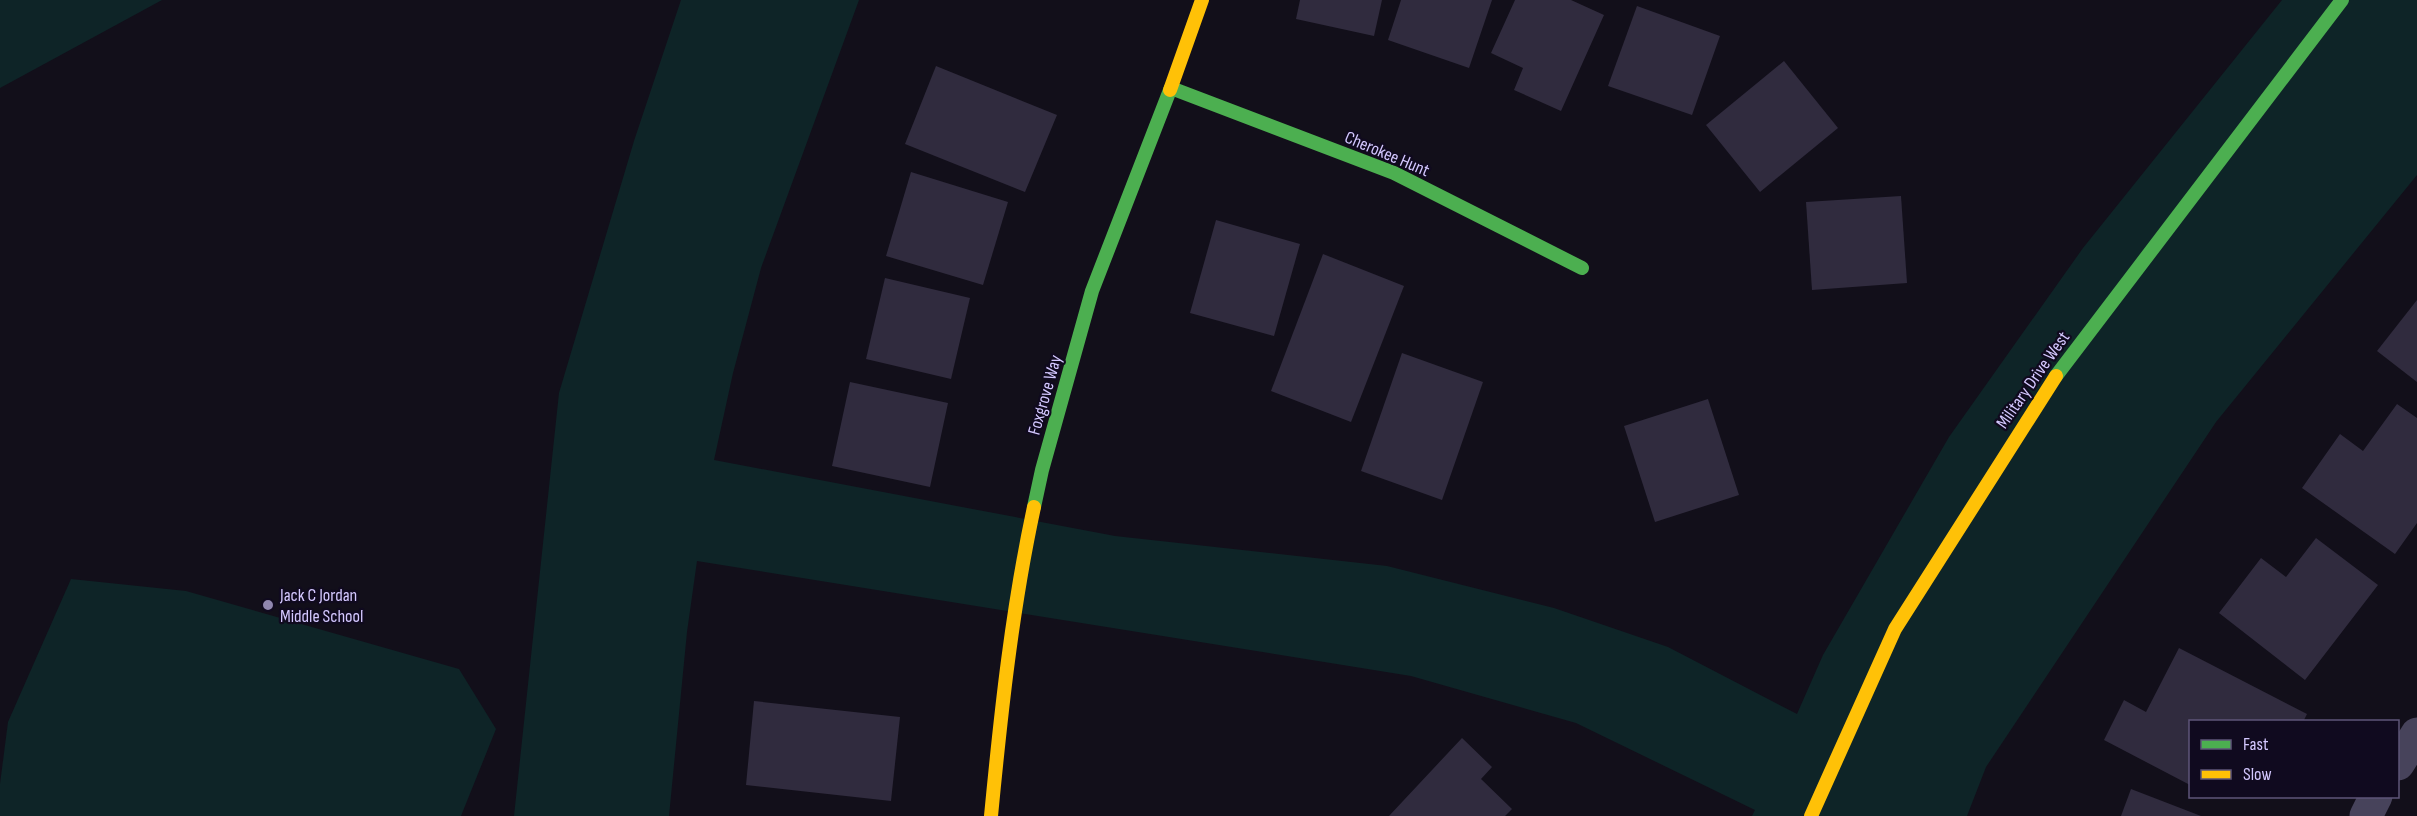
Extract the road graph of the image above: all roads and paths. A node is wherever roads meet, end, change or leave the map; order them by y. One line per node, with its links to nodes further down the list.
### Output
1 (1202, 0): 3 (street, Foxgrove Way)
2 (2342, 0): 9 (street, Military Drive West)
3 (1171, 88): 4 (street, Cherokee Hunt); 8 (street, Foxgrove Way)
4 (1582, 267)
5 (2417, 734): 6 (street)
6 (2399, 761)
7 (2375, 798): 10 (street)
8 (991, 816)
9 (1811, 816)
10 (2366, 816)

